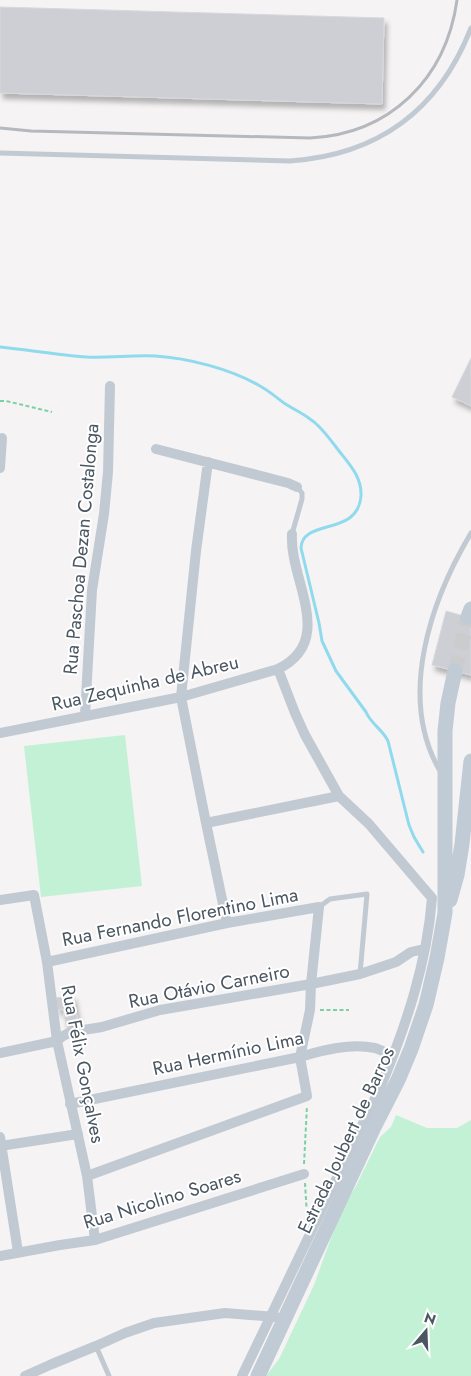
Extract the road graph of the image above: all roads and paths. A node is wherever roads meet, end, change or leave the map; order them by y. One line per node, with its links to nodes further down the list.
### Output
1 (471, 28): 2 (lane)
2 (0, 153)
3 (110, 386): 16 (street, Rua Paschoa Dezan Costalonga)
4 (0, 401): 5 (path)
5 (52, 412)
6 (2, 438): 9 (street)
7 (156, 449): 8 (street)
8 (208, 462): 10 (street); 15 (street)
9 (0, 468)
10 (297, 487): 12 (lane, Rua Zequinha de Abreu)
11 (471, 532): 19 (lane)
12 (292, 534): 13 (street, Rua Zequinha de Abreu)
13 (278, 669): 15 (street, Rua Zequinha de Abreu); 20 (street)
14 (455, 671): 19 (main road, Estrada Joubert de Barros)
15 (181, 697): 16 (street, Rua Zequinha de Abreu); 21 (street)
16 (85, 716): 17 (street, Rua Zequinha de Abreu)
17 (0, 733)
18 (471, 761): 24 (main road, Estrada Joubert de Barros)
19 (445, 780): 24 (main road, Estrada Joubert de Barros)
20 (339, 796): 21 (street); 26 (street)
21 (206, 823): 25 (street)
22 (0, 900): 27 (street, Rua Félix Gonçalves)
23 (319, 907): 25 (street, Rua Fernando Florentino Lima); 28 (lane); 29 (street)
24 (445, 913): 44 (main road, Estrada Joubert de Barros)
25 (227, 923): 27 (street, Rua Fernando Florentino Lima)
26 (424, 949): 28 (street, Rua Otávio Carneiro); 34 (street)
27 (47, 962): 32 (street, Rua Félix Gonçalves)
28 (360, 974): 29 (street, Rua Otávio Carneiro)
29 (311, 984): 30 (street); 32 (street, Rua Otávio Carneiro)
30 (310, 1010): 31 (path); 35 (street)
31 (349, 1010)
32 (57, 1042): 33 (street, Rua Otávio Carneiro); 36 (street, Rua Félix Gonçalves)
33 (0, 1053)
34 (394, 1055): 35 (street, Rua Hermínio Lima); 44 (street)
35 (300, 1057): 36 (street, Rua Hermínio Lima); 40 (street)
36 (70, 1104): 37 (street, Rua Félix Gonçalves)
37 (78, 1134): 38 (street); 40 (street, Rua Félix Gonçalves)
38 (0, 1143): 42 (street)
39 (304, 1174): 41 (street, Rua Nicolino Soares)
40 (87, 1176): 41 (street, Rua Félix Gonçalves)
41 (96, 1240): 42 (street, Rua Nicolino Soares)
42 (18, 1252): 43 (street, Rua Nicolino Soares)
43 (0, 1256)
44 (278, 1317): 45 (street); 48 (street); 49 (main road, Estrada Joubert de Barros)
45 (96, 1346): 46 (street); 47 (lane)
46 (25, 1376)
47 (109, 1376)
48 (242, 1376)
49 (258, 1376)

